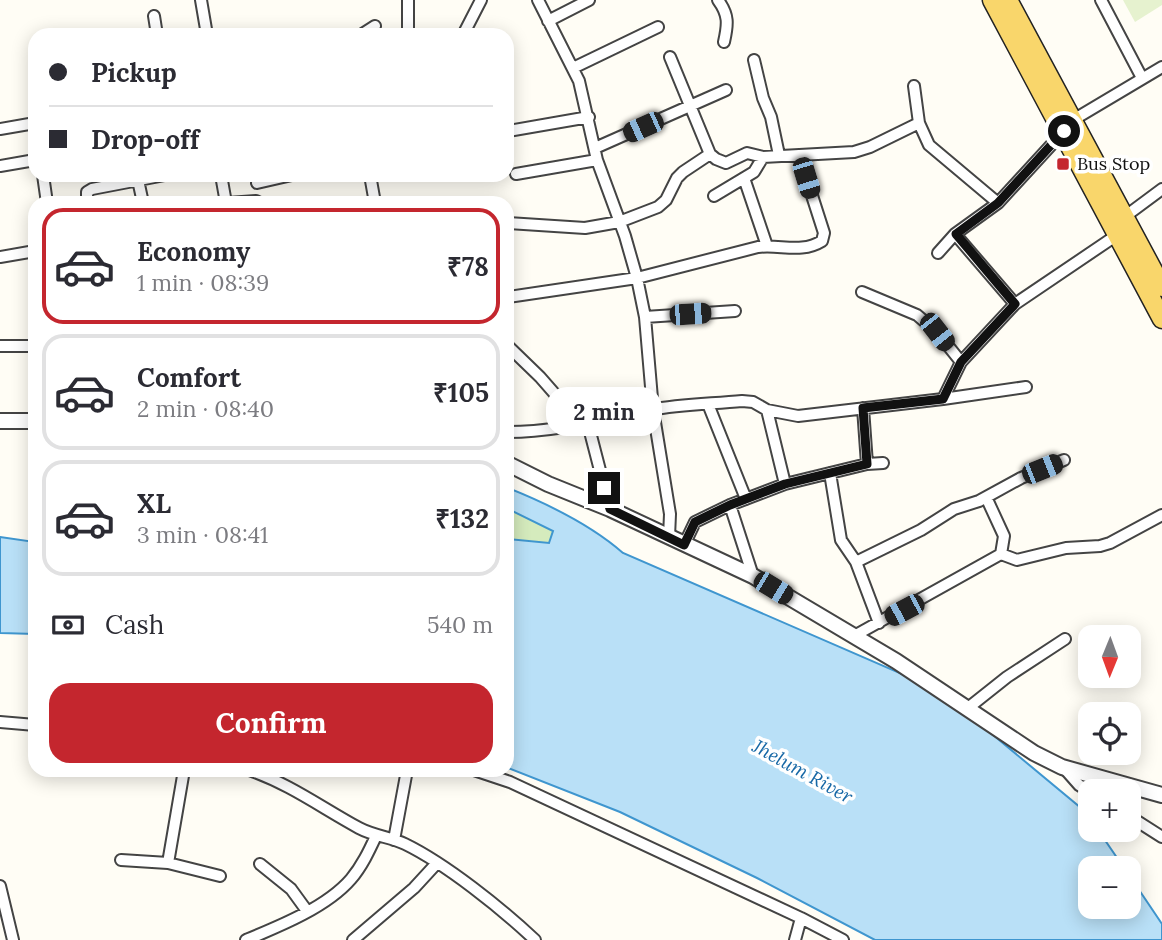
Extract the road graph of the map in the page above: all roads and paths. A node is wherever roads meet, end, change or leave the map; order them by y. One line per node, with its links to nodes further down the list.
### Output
1 (201, 0): 15 (street)
2 (408, 0): 17 (street)
3 (481, 0): 18 (street)
4 (538, 0): 11 (street)
5 (589, 0): 11 (street)
6 (718, 0): 19 (street)
7 (992, 0): 31 (main road)
8 (1008, 0): 31 (main road)
9 (1101, 0): 24 (street)
10 (154, 16): 14 (street)
11 (548, 21): 23 (street)
12 (375, 26): 16 (street)
13 (658, 27): 23 (street)
14 (156, 28)
15 (206, 28)
16 (372, 28)
17 (408, 28)
18 (467, 28)
19 (724, 42)
20 (670, 57): 27 (street)
21 (754, 60): 36 (street)
22 (1162, 66): 24 (street)
23 (573, 68): 28 (street)
24 (1142, 78): 31 (street)
25 (914, 86): 29 (street)
26 (726, 90): 27 (street)
27 (692, 106): 34 (street); 35 (street)
28 (589, 117): 33 (street); 34 (street)
29 (919, 123): 37 (street); 49 (street)
30 (28, 124): 32 (street)
31 (1069, 126): 49 (street); 50 (main road); 54 (main road)
32 (0, 129)
33 (514, 130)
34 (596, 154): 41 (street); 51 (street)
35 (710, 154): 38 (street); 51 (street)
36 (779, 155): 37 (street); 38 (street)
37 (799, 155): 55 (street)
38 (763, 157): 42 (street)
39 (28, 161): 40 (street)
40 (0, 166)
41 (516, 173)
42 (744, 178): 48 (street); 55 (street)
43 (128, 182): 47 (street)
44 (261, 182): 45 (street)
45 (257, 183)
46 (1162, 189): 50 (street)
47 (88, 196)
48 (714, 196)
49 (998, 203): 53 (street)
50 (1123, 218): 60 (main road)
51 (619, 222): 52 (street); 59 (street)
52 (514, 223)
53 (956, 234): 57 (street); 63 (street)
54 (1117, 235): 63 (street); 66 (main road)
55 (767, 246): 59 (street)
56 (28, 252): 58 (street)
57 (937, 253)
58 (0, 257)
59 (637, 278): 62 (street); 65 (street)
60 (1162, 287)
61 (862, 292): 70 (street)
62 (514, 296)
63 (1015, 304): 70 (street)
64 (735, 311): 65 (street)
65 (645, 317): 75 (street)
66 (1162, 319)
67 (0, 346): 68 (street)
68 (28, 346)
69 (514, 352): 79 (street)
70 (961, 362): 72 (street)
71 (1026, 387): 72 (street)
72 (943, 399): 74 (street)
73 (708, 404): 75 (street); 76 (street); 88 (street)
74 (863, 408): 76 (street); 83 (street)
75 (653, 410): 79 (street); 92 (street)
76 (767, 410): 86 (street)
77 (0, 421): 78 (street)
78 (28, 421)
79 (585, 425): 80 (street); 90 (street)
80 (514, 432)
81 (1064, 460): 87 (street)
82 (883, 463): 83 (street)
83 (867, 464): 85 (street)
84 (514, 467): 90 (street)
85 (830, 473): 86 (street); 95 (street)
86 (785, 484): 88 (street)
87 (986, 496): 94 (street); 95 (street)
88 (746, 499): 89 (street)
89 (730, 505): 93 (street); 96 (street)
90 (610, 509): 92 (street)
91 (1162, 515): 94 (street)
92 (669, 537): 93 (street)
93 (684, 545): 96 (street)
94 (1001, 554): 97 (street)
95 (856, 562): 97 (street)
96 (753, 576): 98 (street)
97 (879, 623): 98 (street)
98 (854, 636): 100 (street)
99 (1065, 639): 100 (street)
100 (968, 708): 103 (street)
101 (0, 722): 102 (street)
102 (28, 724)
103 (1062, 767): 108 (street); 109 (street)
104 (183, 777): 115 (street)
105 (266, 777): 111 (street)
106 (406, 777): 113 (street)
107 (495, 777): 121 (street)
108 (1078, 784)
109 (1162, 795)
110 (1141, 824): 112 (street)
111 (376, 836): 113 (street); 120 (street)
112 (1162, 837)
113 (394, 840): 116 (street)
114 (121, 860): 115 (street)
115 (169, 863): 118 (street)
116 (437, 863): 124 (street); 125 (street)
117 (260, 864): 120 (street)
118 (220, 876)
119 (0, 886): 122 (street)
120 (307, 911): 123 (street)
121 (801, 918): 126 (street); 127 (street)
122 (13, 940)
123 (246, 940)
124 (353, 940)
125 (535, 940)
126 (795, 940)
127 (843, 940)

